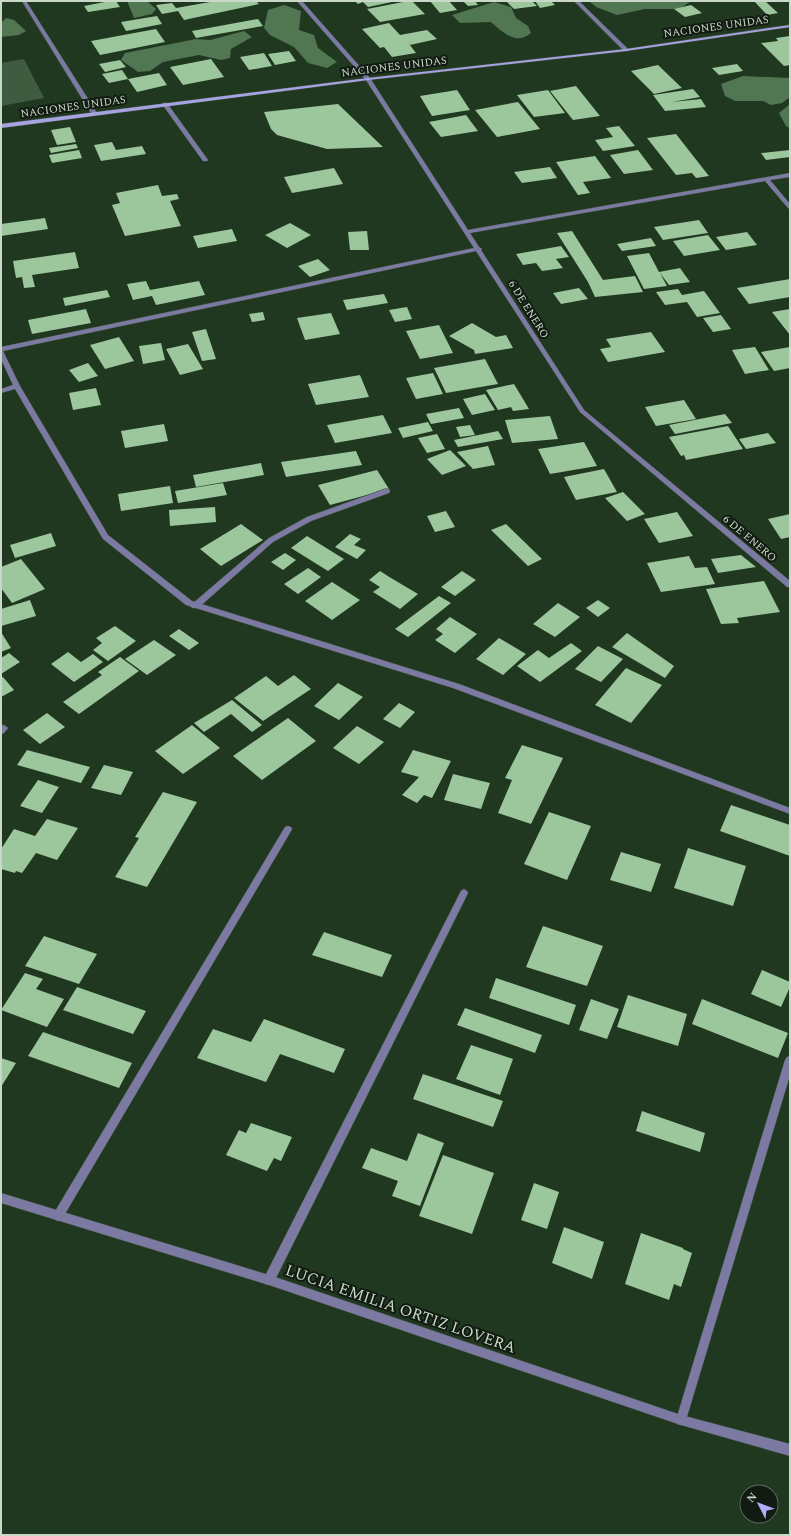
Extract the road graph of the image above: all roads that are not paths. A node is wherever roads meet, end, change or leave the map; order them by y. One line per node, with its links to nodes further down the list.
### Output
1 (24, 1): 8 (street)
2 (299, 1): 6 (street, 6 DE ENERO)
3 (576, 1): 5 (street)
4 (790, 26): 5 (street, NACIONES UNIDAS)
5 (626, 50): 6 (street, NACIONES UNIDAS)
6 (368, 79): 7 (street, NACIONES UNIDAS); 14 (street, 6 DE ENERO)
7 (165, 104): 8 (street, NACIONES UNIDAS); 10 (street)
8 (94, 113): 9 (street, NACIONES UNIDAS)
9 (1, 126)
10 (205, 160)
11 (790, 175): 12 (street)
12 (766, 179): 13 (street); 14 (street)
13 (790, 207)
14 (468, 232): 15 (street, 6 DE ENERO)
15 (479, 249): 16 (street); 21 (street, 6 DE ENERO)
16 (1, 349)
17 (1, 352): 18 (street)
18 (17, 386): 19 (street); 22 (street)
19 (1, 391)
20 (387, 491): 22 (street)
21 (790, 585)
22 (195, 606): 23 (street)
23 (790, 811)
24 (288, 829): 28 (street)
25 (464, 893): 29 (street)
26 (790, 1060): 30 (street)
27 (1, 1198): 28 (street, LUCIA EMILIA ORTIZ LOVERA)
28 (58, 1216): 29 (street, LUCIA EMILIA ORTIZ LOVERA)
29 (269, 1280): 30 (street, LUCIA EMILIA ORTIZ LOVERA)
30 (681, 1420): 31 (street, LUCIA EMILIA ORTIZ LOVERA)
31 (790, 1450)

